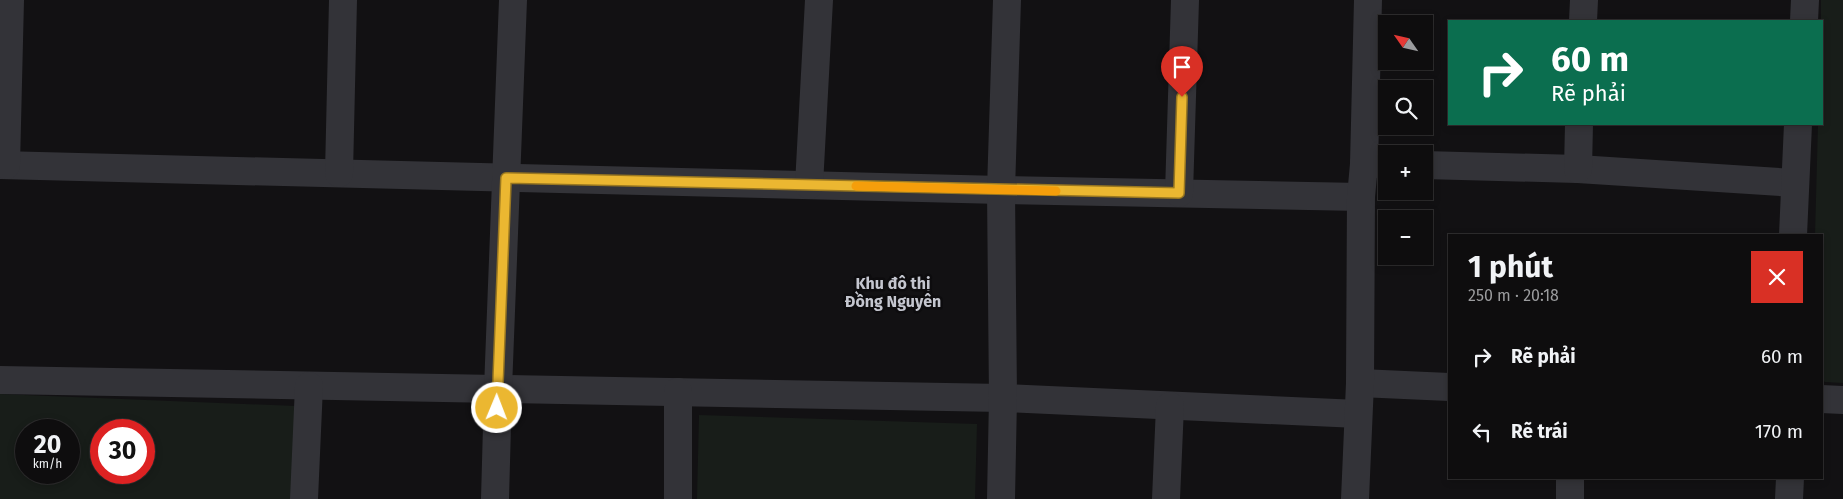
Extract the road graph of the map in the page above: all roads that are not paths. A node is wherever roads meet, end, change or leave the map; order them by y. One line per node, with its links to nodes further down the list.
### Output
1 (10, 0): 15 (street)
2 (342, 0): 18 (street)
3 (513, 0): 19 (street)
4 (819, 0): 21 (street)
5 (1007, 0): 22 (street)
6 (1185, 0): 23 (street)
7 (1368, 0): 14 (street)
8 (1584, 0): 10 (street)
9 (1805, 0): 11 (street)
10 (1583, 20)
11 (1804, 20)
12 (1579, 125): 17 (street)
13 (1798, 125): 20 (street)
14 (1375, 164): 24 (street)
15 (3, 165): 18 (street)
16 (1433, 165): 17 (street)
17 (1578, 169): 20 (street)
18 (339, 173): 19 (street)
19 (506, 178): 21 (street); 30 (street)
20 (1794, 183): 25 (street)
21 (809, 185): 22 (street)
22 (1001, 190): 23 (street); 32 (street)
23 (1179, 193): 24 (street)
24 (1361, 197): 27 (street)
25 (1793, 234)
26 (0, 380): 28 (street)
27 (1360, 383): 29 (street); 36 (street)
28 (309, 386): 30 (street); 39 (street)
29 (1448, 387)
30 (498, 389): 31 (street); 40 (street)
31 (678, 392): 32 (street); 41 (street)
32 (1003, 398): 35 (street); 42 (street)
33 (1823, 399): 34 (street)
34 (1843, 400)
35 (1170, 406): 36 (street); 43 (street)
36 (1358, 414): 44 (street)
37 (1570, 479): 45 (street)
38 (1790, 479): 46 (street)
39 (304, 499)
40 (495, 499)
41 (678, 499)
42 (1001, 499)
43 (1166, 499)
44 (1355, 499)
45 (1570, 499)
46 (1789, 499)

